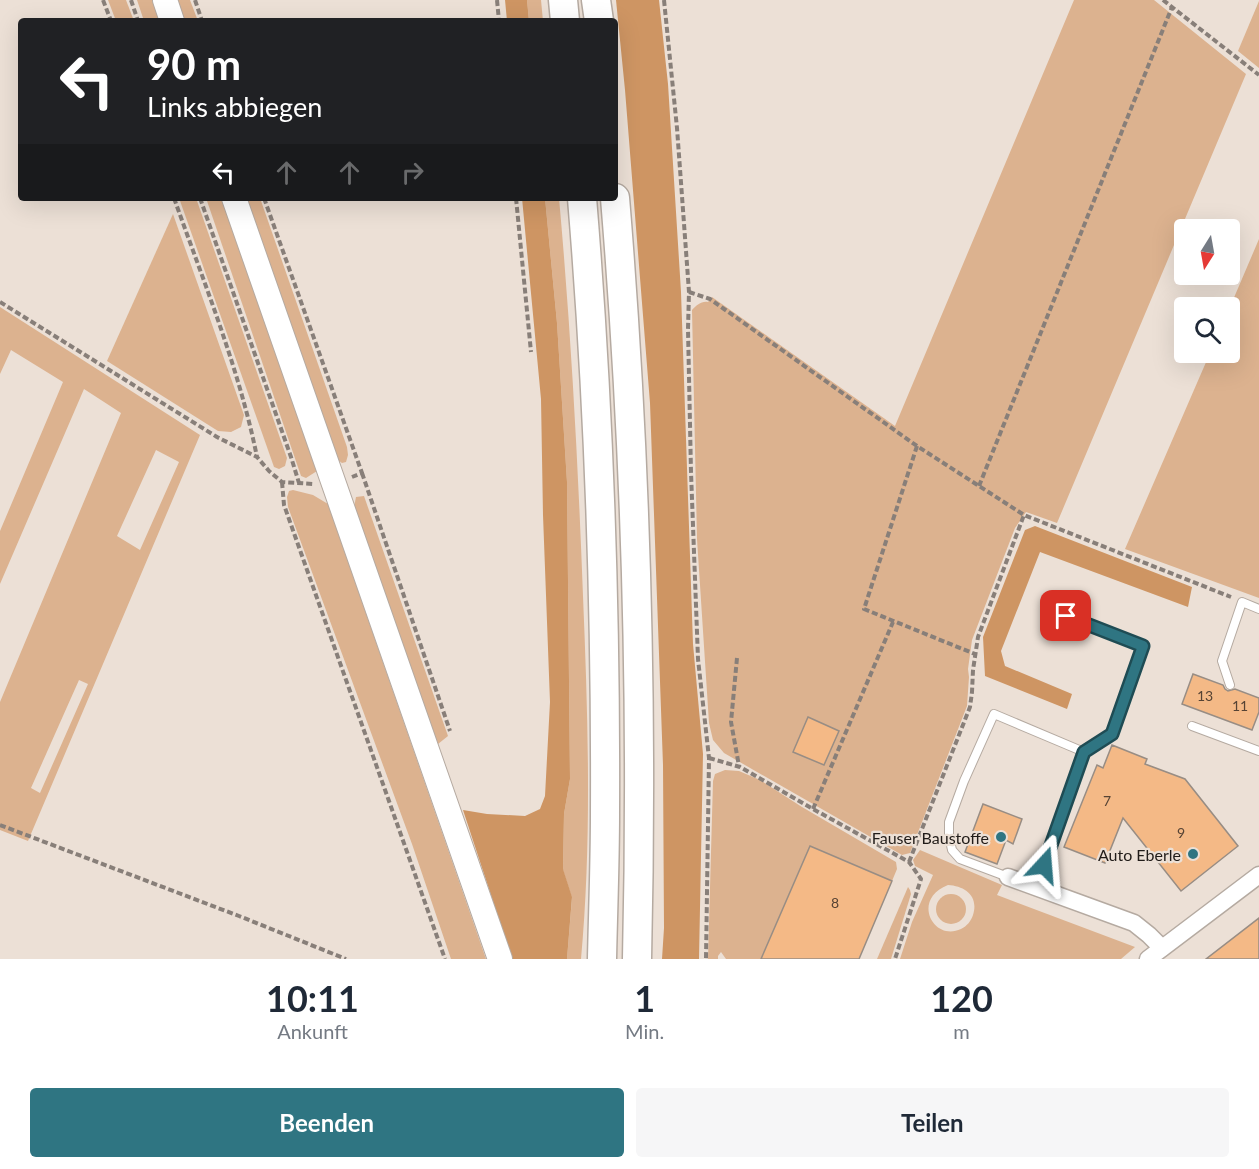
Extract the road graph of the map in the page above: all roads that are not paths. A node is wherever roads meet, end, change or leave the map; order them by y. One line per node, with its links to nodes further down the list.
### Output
1 (165, 0): 4 (main road)
2 (563, 0): 5 (highway)
3 (596, 0): 6 (highway)
4 (171, 18)
5 (565, 18)
6 (598, 18)
7 (235, 201): 20 (main road)
8 (582, 201): 21 (highway)
9 (615, 201): 22 (highway)
10 (1259, 609): 12 (lane)
11 (1066, 616): 15 (lane)
12 (1230, 685)
13 (1192, 726): 14 (lane)
14 (1259, 751)
15 (1084, 752): 17 (lane); 18 (lane)
16 (1259, 875): 19 (street)
17 (1008, 877): 18 (street)
18 (1036, 887): 19 (street)
19 (1162, 948): 23 (street)
20 (500, 959)
21 (602, 959)
22 (637, 959)
23 (1148, 959)

